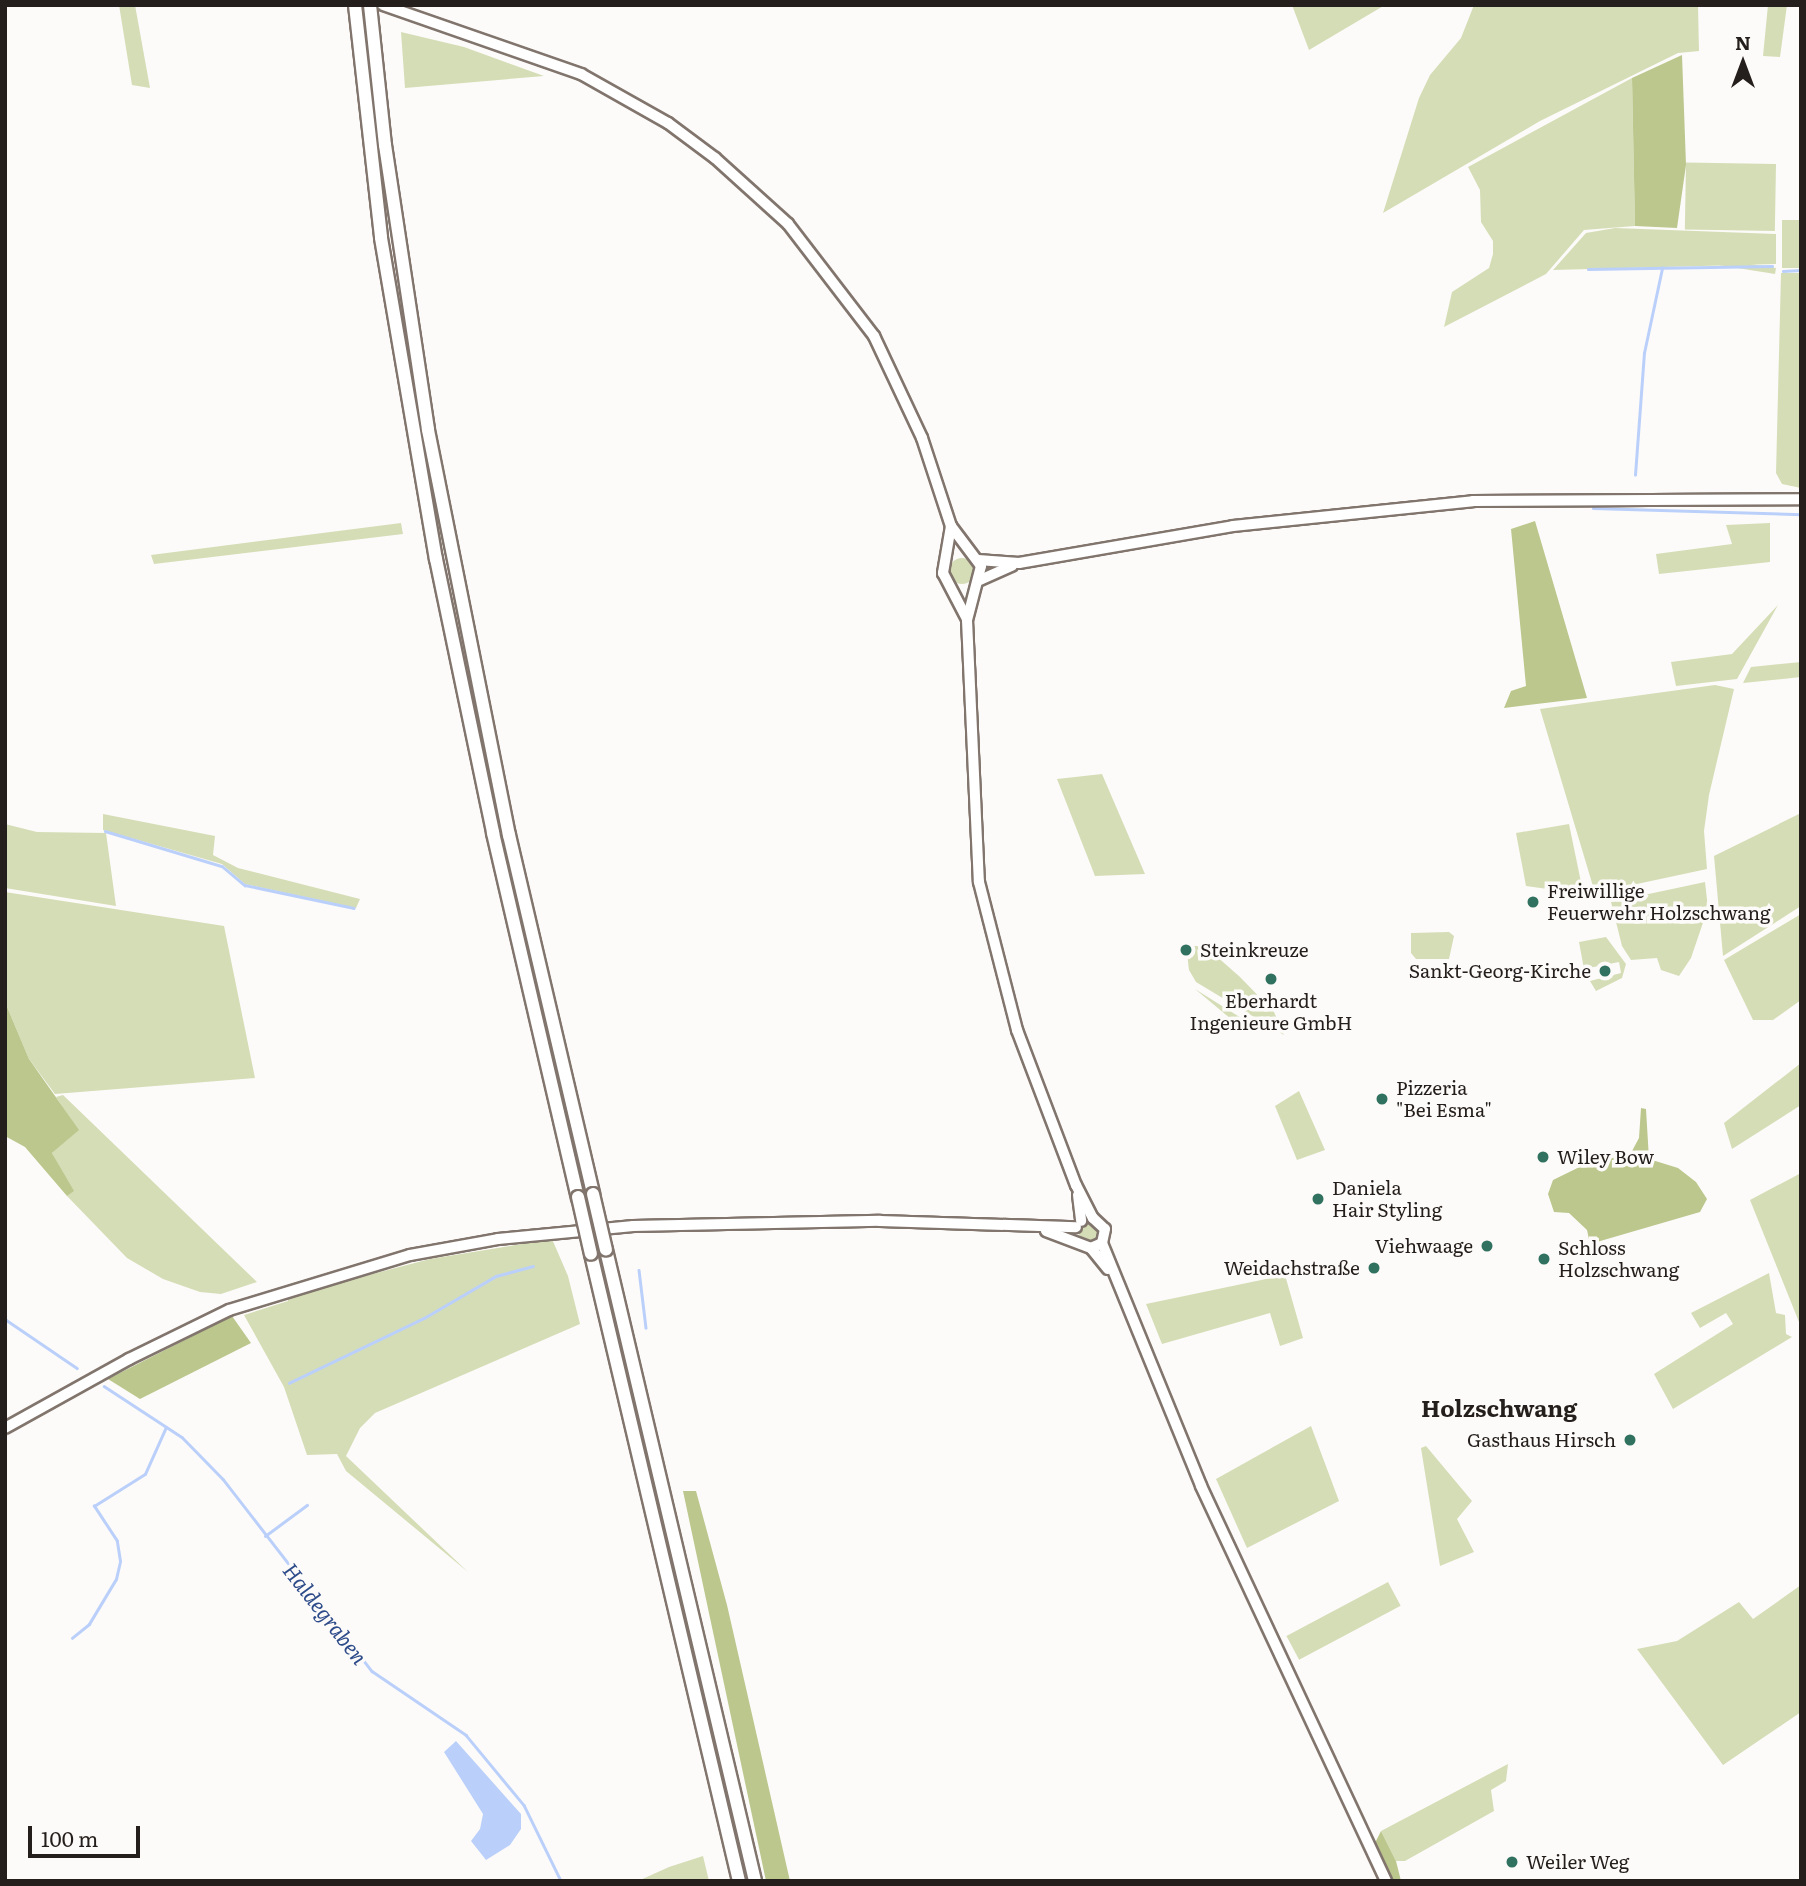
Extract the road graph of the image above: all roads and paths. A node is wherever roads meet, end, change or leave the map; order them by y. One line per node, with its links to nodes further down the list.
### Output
1 (370, 5): 23 (highway, bridge)
2 (383, 5): 5 (main road)
3 (356, 11): 22 (highway, bridge)
4 (1801, 499): 9 (main road)
5 (951, 526): 6 (main road); 7 (main road)
6 (968, 554): 7 (main road); 8 (main road)
7 (948, 559): 11 (main road)
8 (978, 560): 9 (main road); 10 (main road)
9 (1019, 563): 10 (main road)
10 (977, 584): 11 (main road); 12 (main road)
11 (951, 587): 12 (main road)
12 (967, 620): 13 (main road)
13 (1076, 1185): 14 (main road); 15 (main road)
14 (1093, 1218): 15 (main road); 18 (main road)
15 (1079, 1224): 16 (main road); 17 (main road)
16 (1032, 1227): 17 (main road); 21 (main road)
17 (1077, 1241): 19 (main road)
18 (1102, 1243): 19 (main road); 20 (main road)
19 (1091, 1248): 20 (main road)
20 (1113, 1275): 24 (main road)
21 (5, 1428)
22 (739, 1881)
23 (755, 1881)
24 (1386, 1881)

